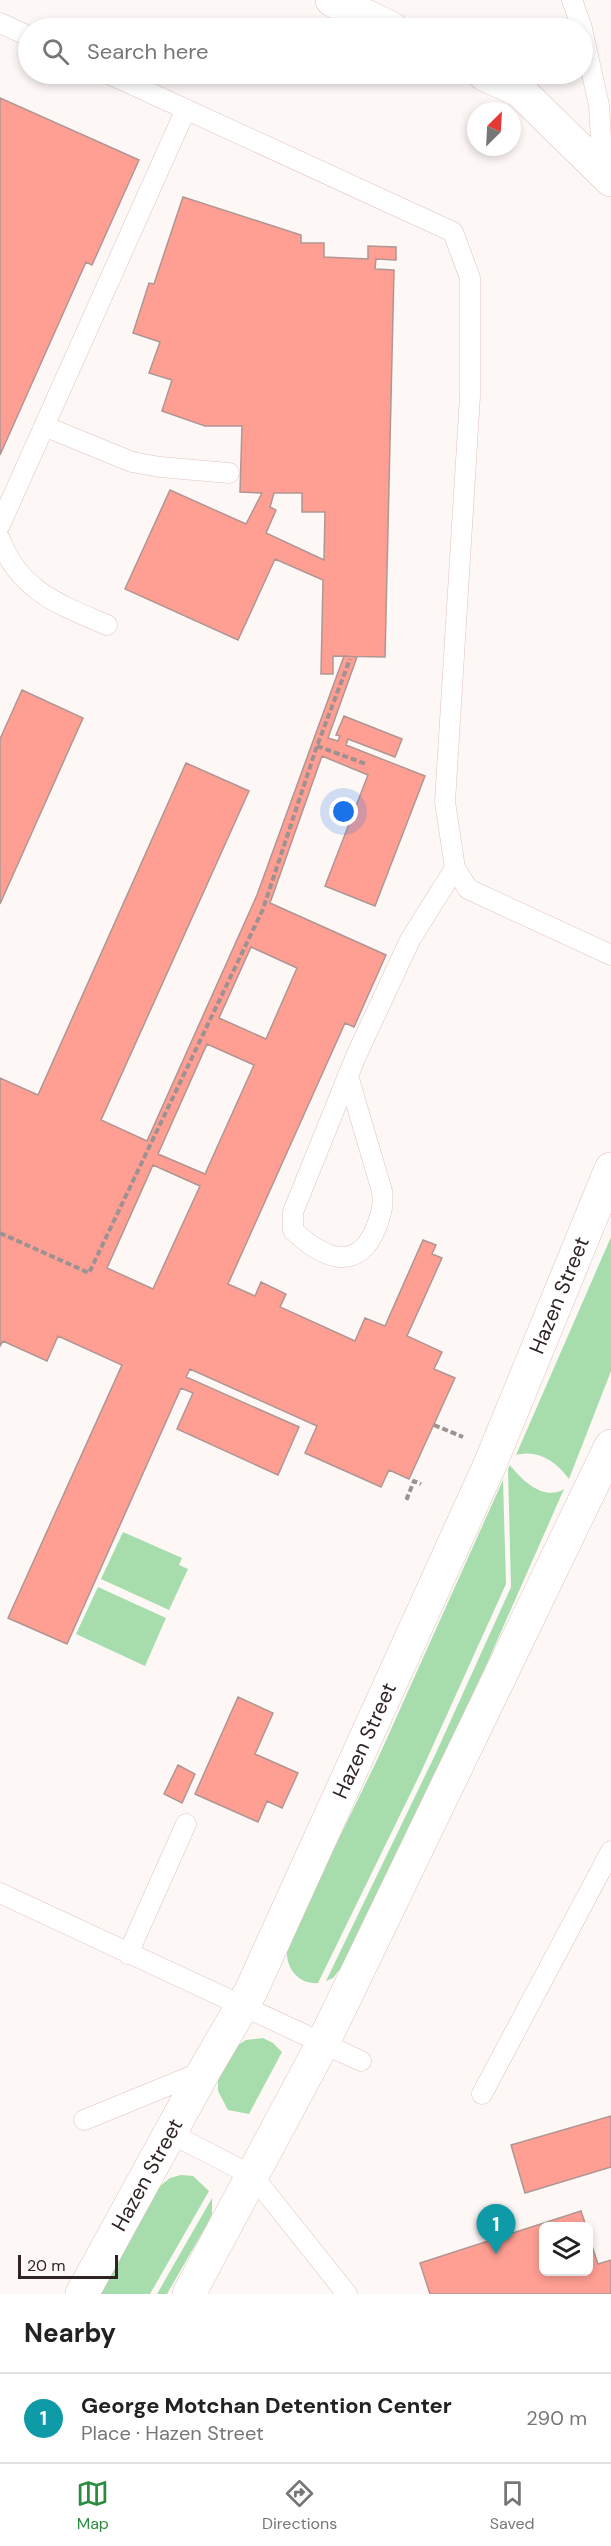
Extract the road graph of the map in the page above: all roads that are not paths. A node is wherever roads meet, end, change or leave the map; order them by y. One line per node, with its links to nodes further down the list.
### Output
1 (332, 0): 3 (street)
2 (572, 0): 4 (lane)
3 (370, 18)
4 (578, 18)
5 (0, 23): 6 (lane)
6 (18, 31)
7 (593, 75): 11 (lane)
8 (131, 84): 10 (lane)
9 (505, 84): 11 (street)
10 (186, 109): 12 (lane); 17 (lane)
11 (607, 177)
12 (44, 426): 13 (lane); 14 (lane)
13 (229, 473)
14 (0, 525)
15 (0, 539): 16 (lane)
16 (107, 625)
17 (455, 868): 18 (lane); 19 (lane)
18 (611, 955)
19 (348, 1076): 19 (lane)
20 (611, 1169): 26 (street, Hazen Street)
21 (611, 1446): 27 (street)
22 (186, 1824): 25 (lane)
23 (611, 1851): 30 (lane)
24 (0, 1893): 25 (lane)
25 (128, 1954): 26 (lane)
26 (243, 2007): 27 (lane); 29 (street, Hazen Street)
27 (323, 2043): 28 (lane); 33 (street)
28 (361, 2061)
29 (204, 2071): 31 (lane); 32 (street, Hazen Street)
30 (482, 2094)
31 (84, 2120)
32 (170, 2133): 33 (lane); 34 (street, Hazen Street)
33 (253, 2176): 35 (street); 36 (lane)
34 (82, 2294)
35 (189, 2294)
36 (346, 2294)

